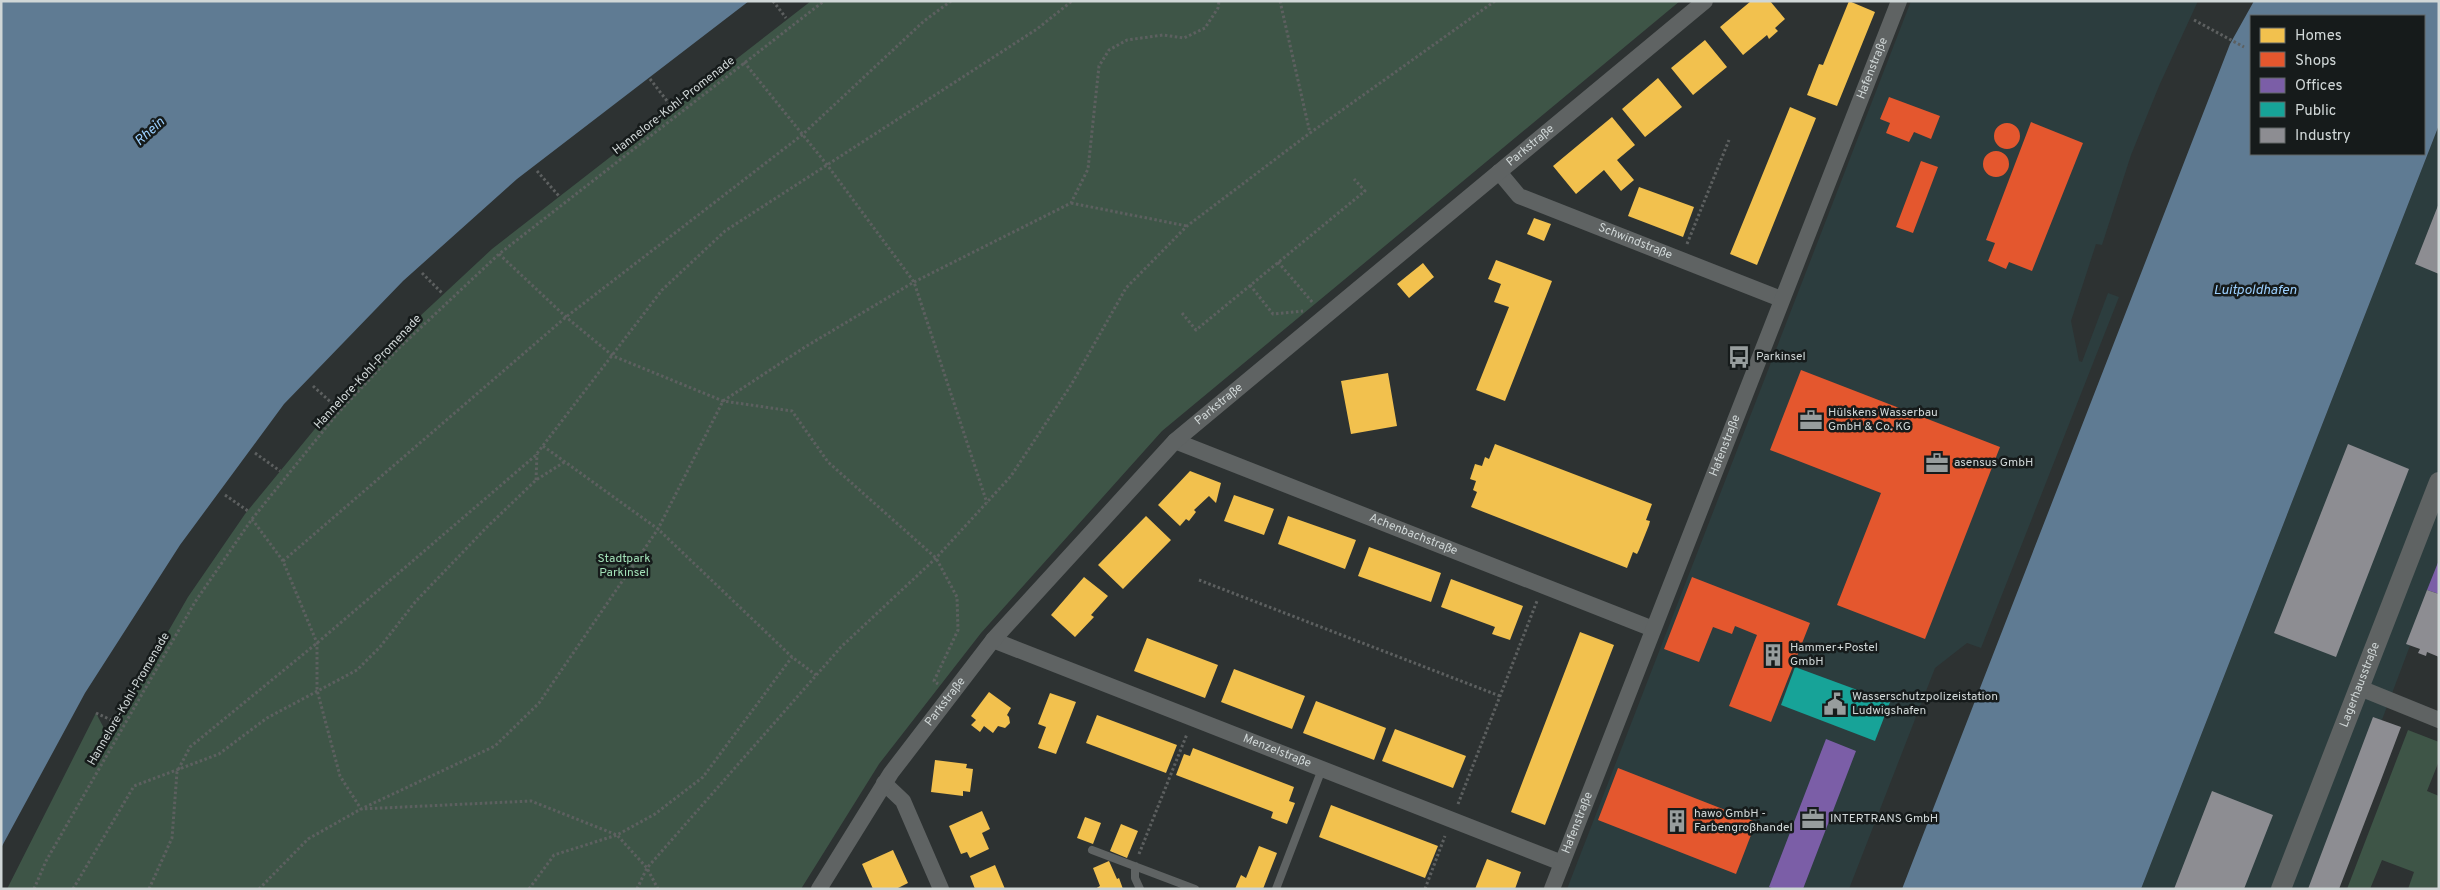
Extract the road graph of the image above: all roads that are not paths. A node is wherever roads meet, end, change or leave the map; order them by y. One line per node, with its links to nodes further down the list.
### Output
1 (1705, 1): 3 (street, Parkstraße)
2 (1899, 1): 4 (street, Hafenstraße)
3 (1499, 172): 4 (street, Schwindstraße); 5 (street, Parkstraße)
4 (1781, 299): 7 (street, Hafenstraße)
5 (1175, 441): 7 (street, Achenbachstraße); 8 (street, Parkstraße)
6 (2439, 482): 9 (street, Lagerhausstraße)
7 (1653, 629): 14 (street, Hafenstraße)
8 (993, 640): 11 (street, Menzelstraße); 12 (street, Parkstraße)
9 (2360, 688): 10 (street); 22 (street, Lagerhausstraße)
10 (2439, 720)
11 (1322, 769): 14 (street, Menzelstraße); 20 (lane)
12 (884, 783): 16 (street, Parkstraße); 17 (street)
13 (1092, 850): 15 (lane)
14 (1562, 863): 21 (street, Hafenstraße)
15 (1134, 866): 18 (lane); 19 (lane)
16 (819, 889)
17 (941, 889)
18 (1140, 889)
19 (1195, 889)
20 (1276, 889)
21 (1552, 889)
22 (2282, 889)

